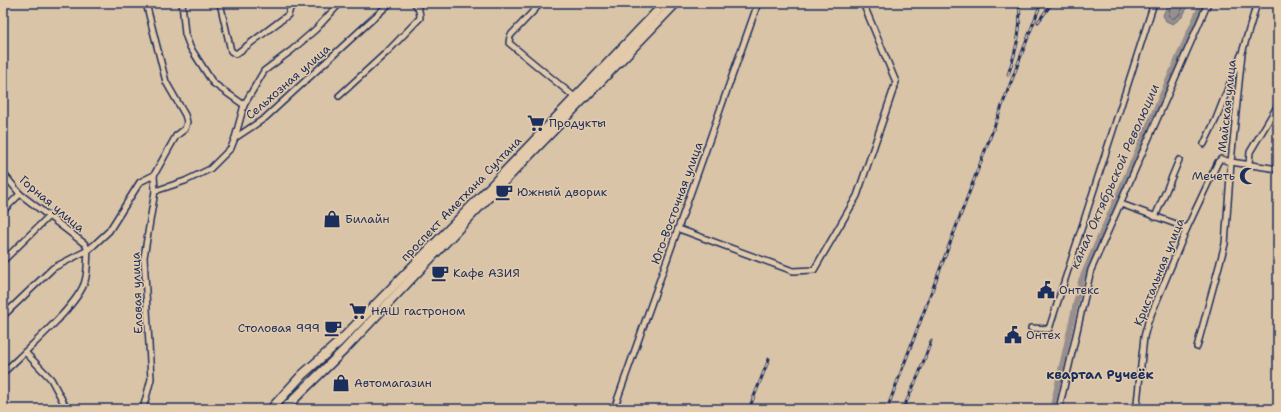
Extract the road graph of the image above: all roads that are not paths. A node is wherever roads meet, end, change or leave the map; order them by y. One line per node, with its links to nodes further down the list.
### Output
1 (146, 3): 28 (street)
2 (182, 3): 19 (street)
3 (220, 3): 4 (street)
4 (292, 3)
5 (340, 3): 19 (street)
6 (390, 3): 21 (street, Сельхозная улица)
7 (541, 3): 18 (street)
8 (665, 3): 18 (main road, проспект Аметхана Султана)
9 (676, 3): 18 (main road)
10 (758, 3): 36 (street, Юго-Восточная улица)
11 (863, 3): 36 (street)
12 (1154, 3): 40 (street)
13 (1208, 3): 31 (street)
14 (1257, 3): 16 (street, Майская улица)
15 (417, 4): 17 (street)
16 (1242, 53): 22 (street, Майская улица); 24 (street, Майская улица)
17 (339, 96)
18 (578, 99): 46 (main road, проспект Аметхана Султана); 47 (main road)
19 (244, 105): 21 (street)
20 (1278, 105): 25 (street)
21 (235, 138): 29 (street, Сельхозная улица)
22 (1204, 144)
23 (1179, 160): 34 (street, Кристальная улица)
24 (1231, 162): 25 (street, Майская улица); 35 (street, Кристальная улица); 41 (street)
25 (1249, 164): 26 (street, Майская улица)
26 (1278, 169)
27 (3, 173): 30 (street, Горная улица)
28 (154, 175): 29 (street, Еловая улица); 37 (street)
29 (155, 191): 45 (street, Еловая улица)
30 (20, 194): 32 (street); 33 (street, Горная улица)
31 (1121, 204): 34 (street); 49 (street)
32 (3, 211)
33 (49, 216): 37 (street, Горная улица); 38 (street)
34 (1155, 217): 35 (street)
35 (1187, 228): 50 (street, Кристальная улица)
36 (679, 229): 48 (street, Юго-Восточная улица)
37 (88, 250): 39 (street); 42 (street)
38 (3, 261)
39 (3, 316)
40 (1031, 328)
41 (1197, 347)
42 (25, 352): 43 (street); 44 (street)
43 (3, 373)
44 (67, 409)
45 (143, 409)
46 (271, 409)
47 (284, 409)
48 (614, 409)
49 (1059, 409)
50 (1139, 409)

